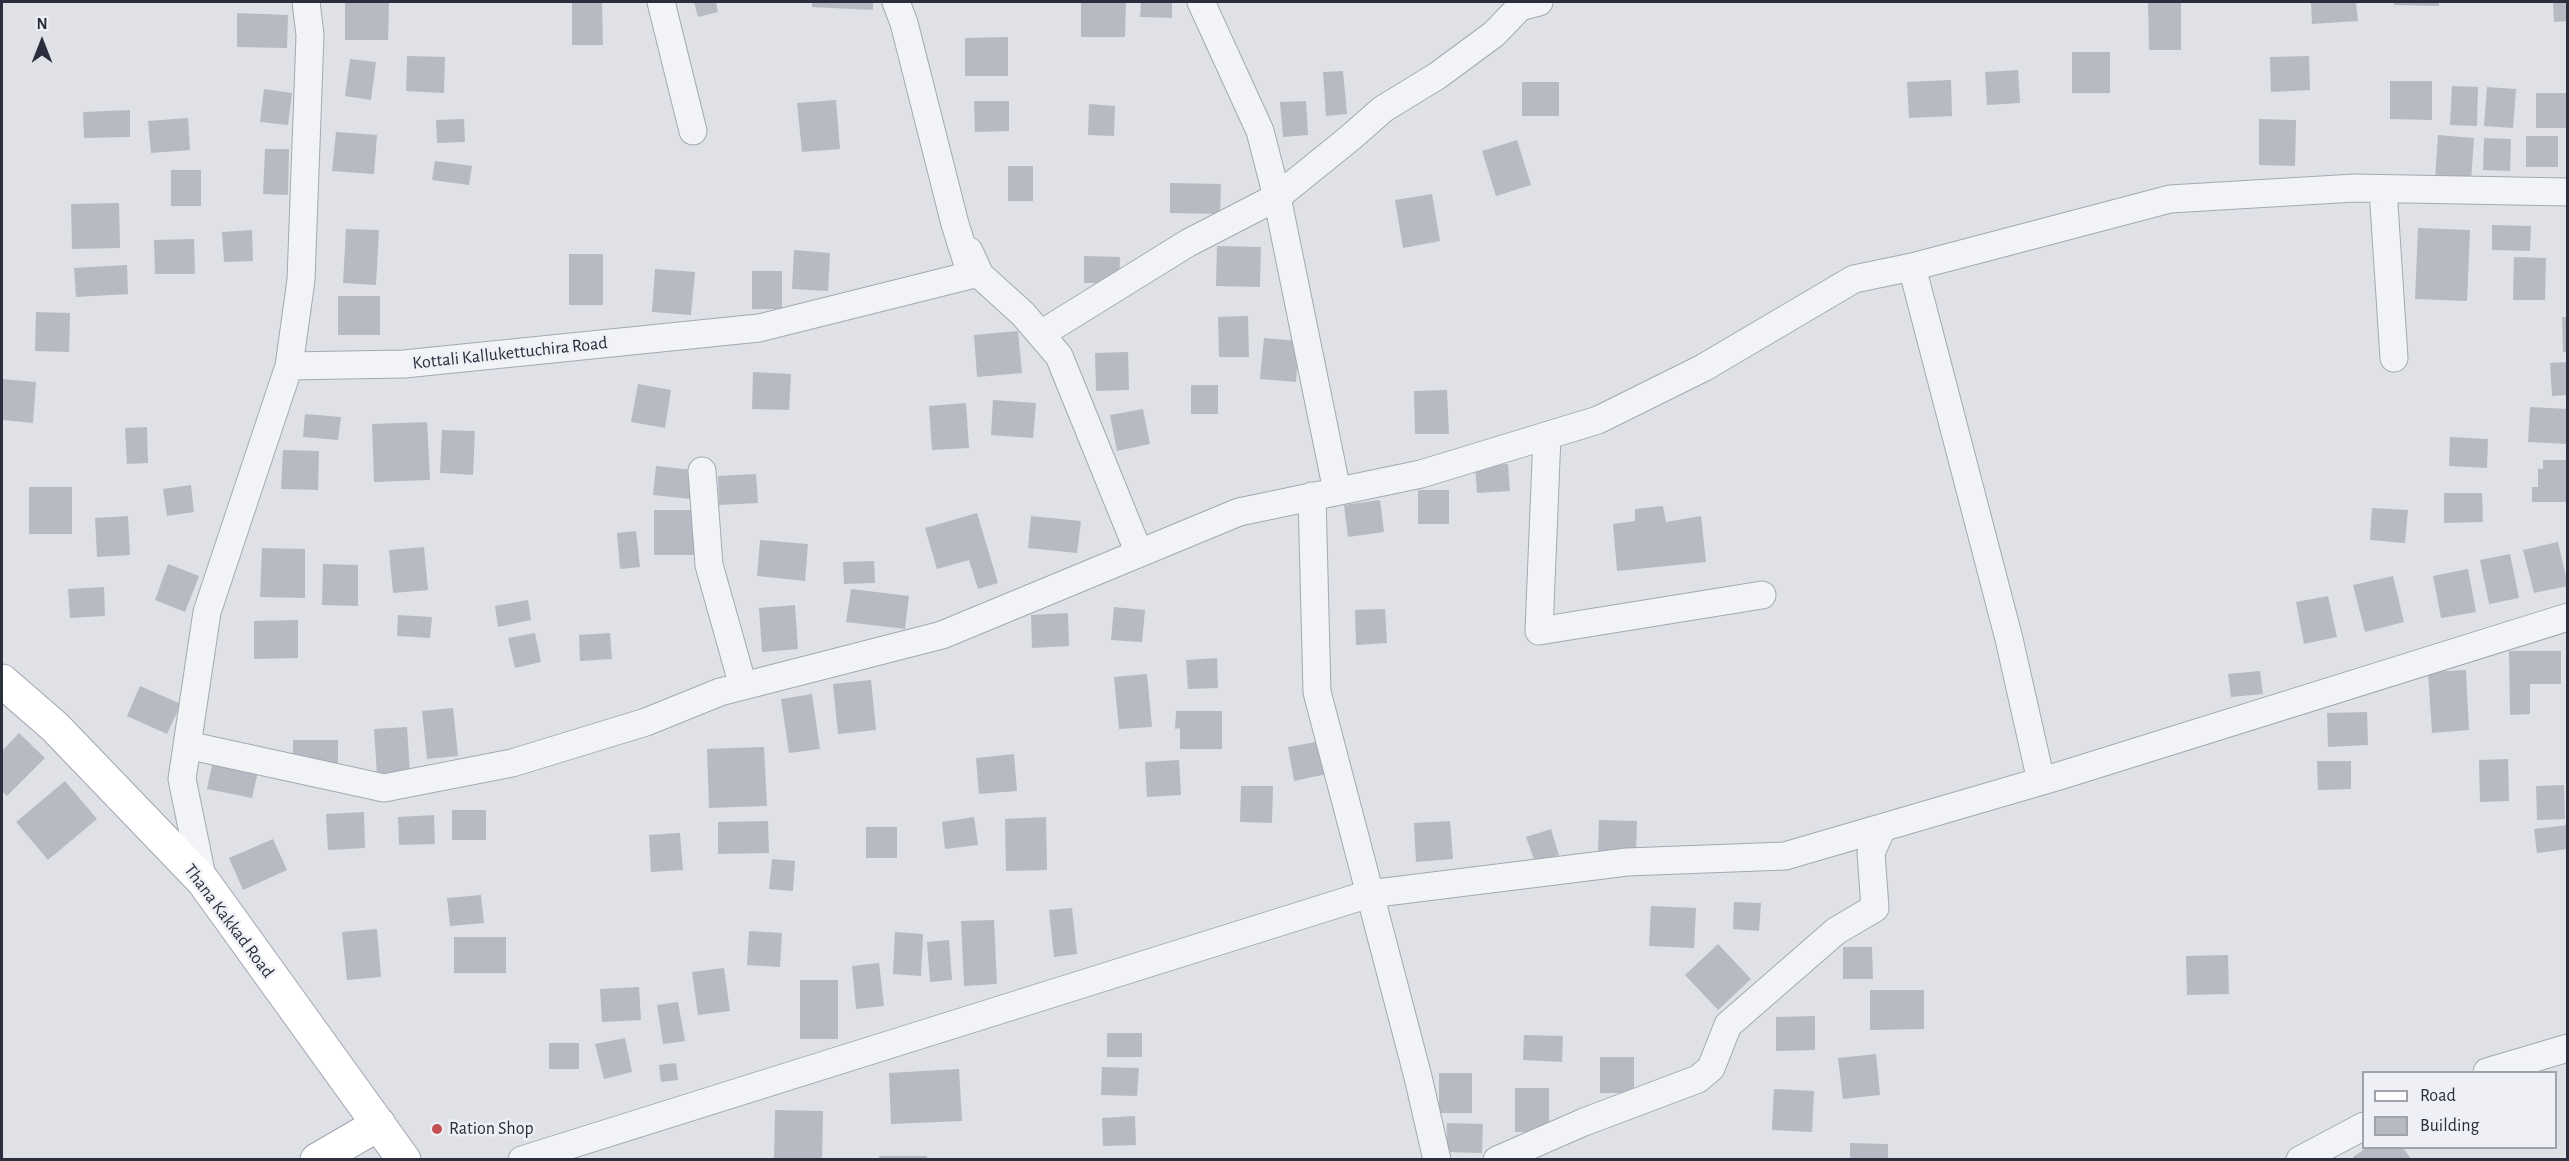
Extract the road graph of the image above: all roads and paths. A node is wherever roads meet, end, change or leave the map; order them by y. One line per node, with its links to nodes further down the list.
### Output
1 (306, 2): 14 (street)
2 (661, 2): 6 (street)
3 (896, 2): 10 (street, Kottali Kallukettuchira Road)
4 (1201, 2): 9 (street)
5 (1539, 2): 9 (street)
6 (693, 131)
7 (2384, 189): 8 (street); 11 (street); 13 (street)
8 (2568, 192)
9 (1276, 197): 12 (street); 17 (street)
10 (955, 224): 12 (street); 14 (street, Kottali Kallukettuchira Road)
11 (1912, 267): 15 (street); 24 (street)
12 (1041, 334): 18 (street)
13 (2394, 358)
14 (289, 366): 23 (street)
15 (1547, 436): 17 (street); 19 (street)
16 (702, 471): 22 (street)
17 (1324, 494): 18 (street); 27 (street)
18 (1139, 553): 22 (street)
19 (1762, 595)
20 (2568, 617): 24 (street)
21 (2, 681): 26 (main road, Thana Kakkad Road)
22 (743, 686): 23 (street)
23 (187, 745): 26 (street)
24 (2041, 781): 25 (street)
25 (1882, 828): 27 (street); 37 (street)
26 (203, 881): 30 (main road, Thana Kakkad Road)
27 (1369, 894): 35 (street); 36 (street)
28 (2568, 1048): 29 (street)
29 (2490, 1071)
30 (379, 1124): 33 (main road); 34 (main road, Thana Kakkad Road)
31 (2362, 1127): 32 (street)
32 (2315, 1156)
33 (317, 1160)
34 (404, 1160)
35 (522, 1160)
36 (1437, 1160)
37 (1497, 1160)

